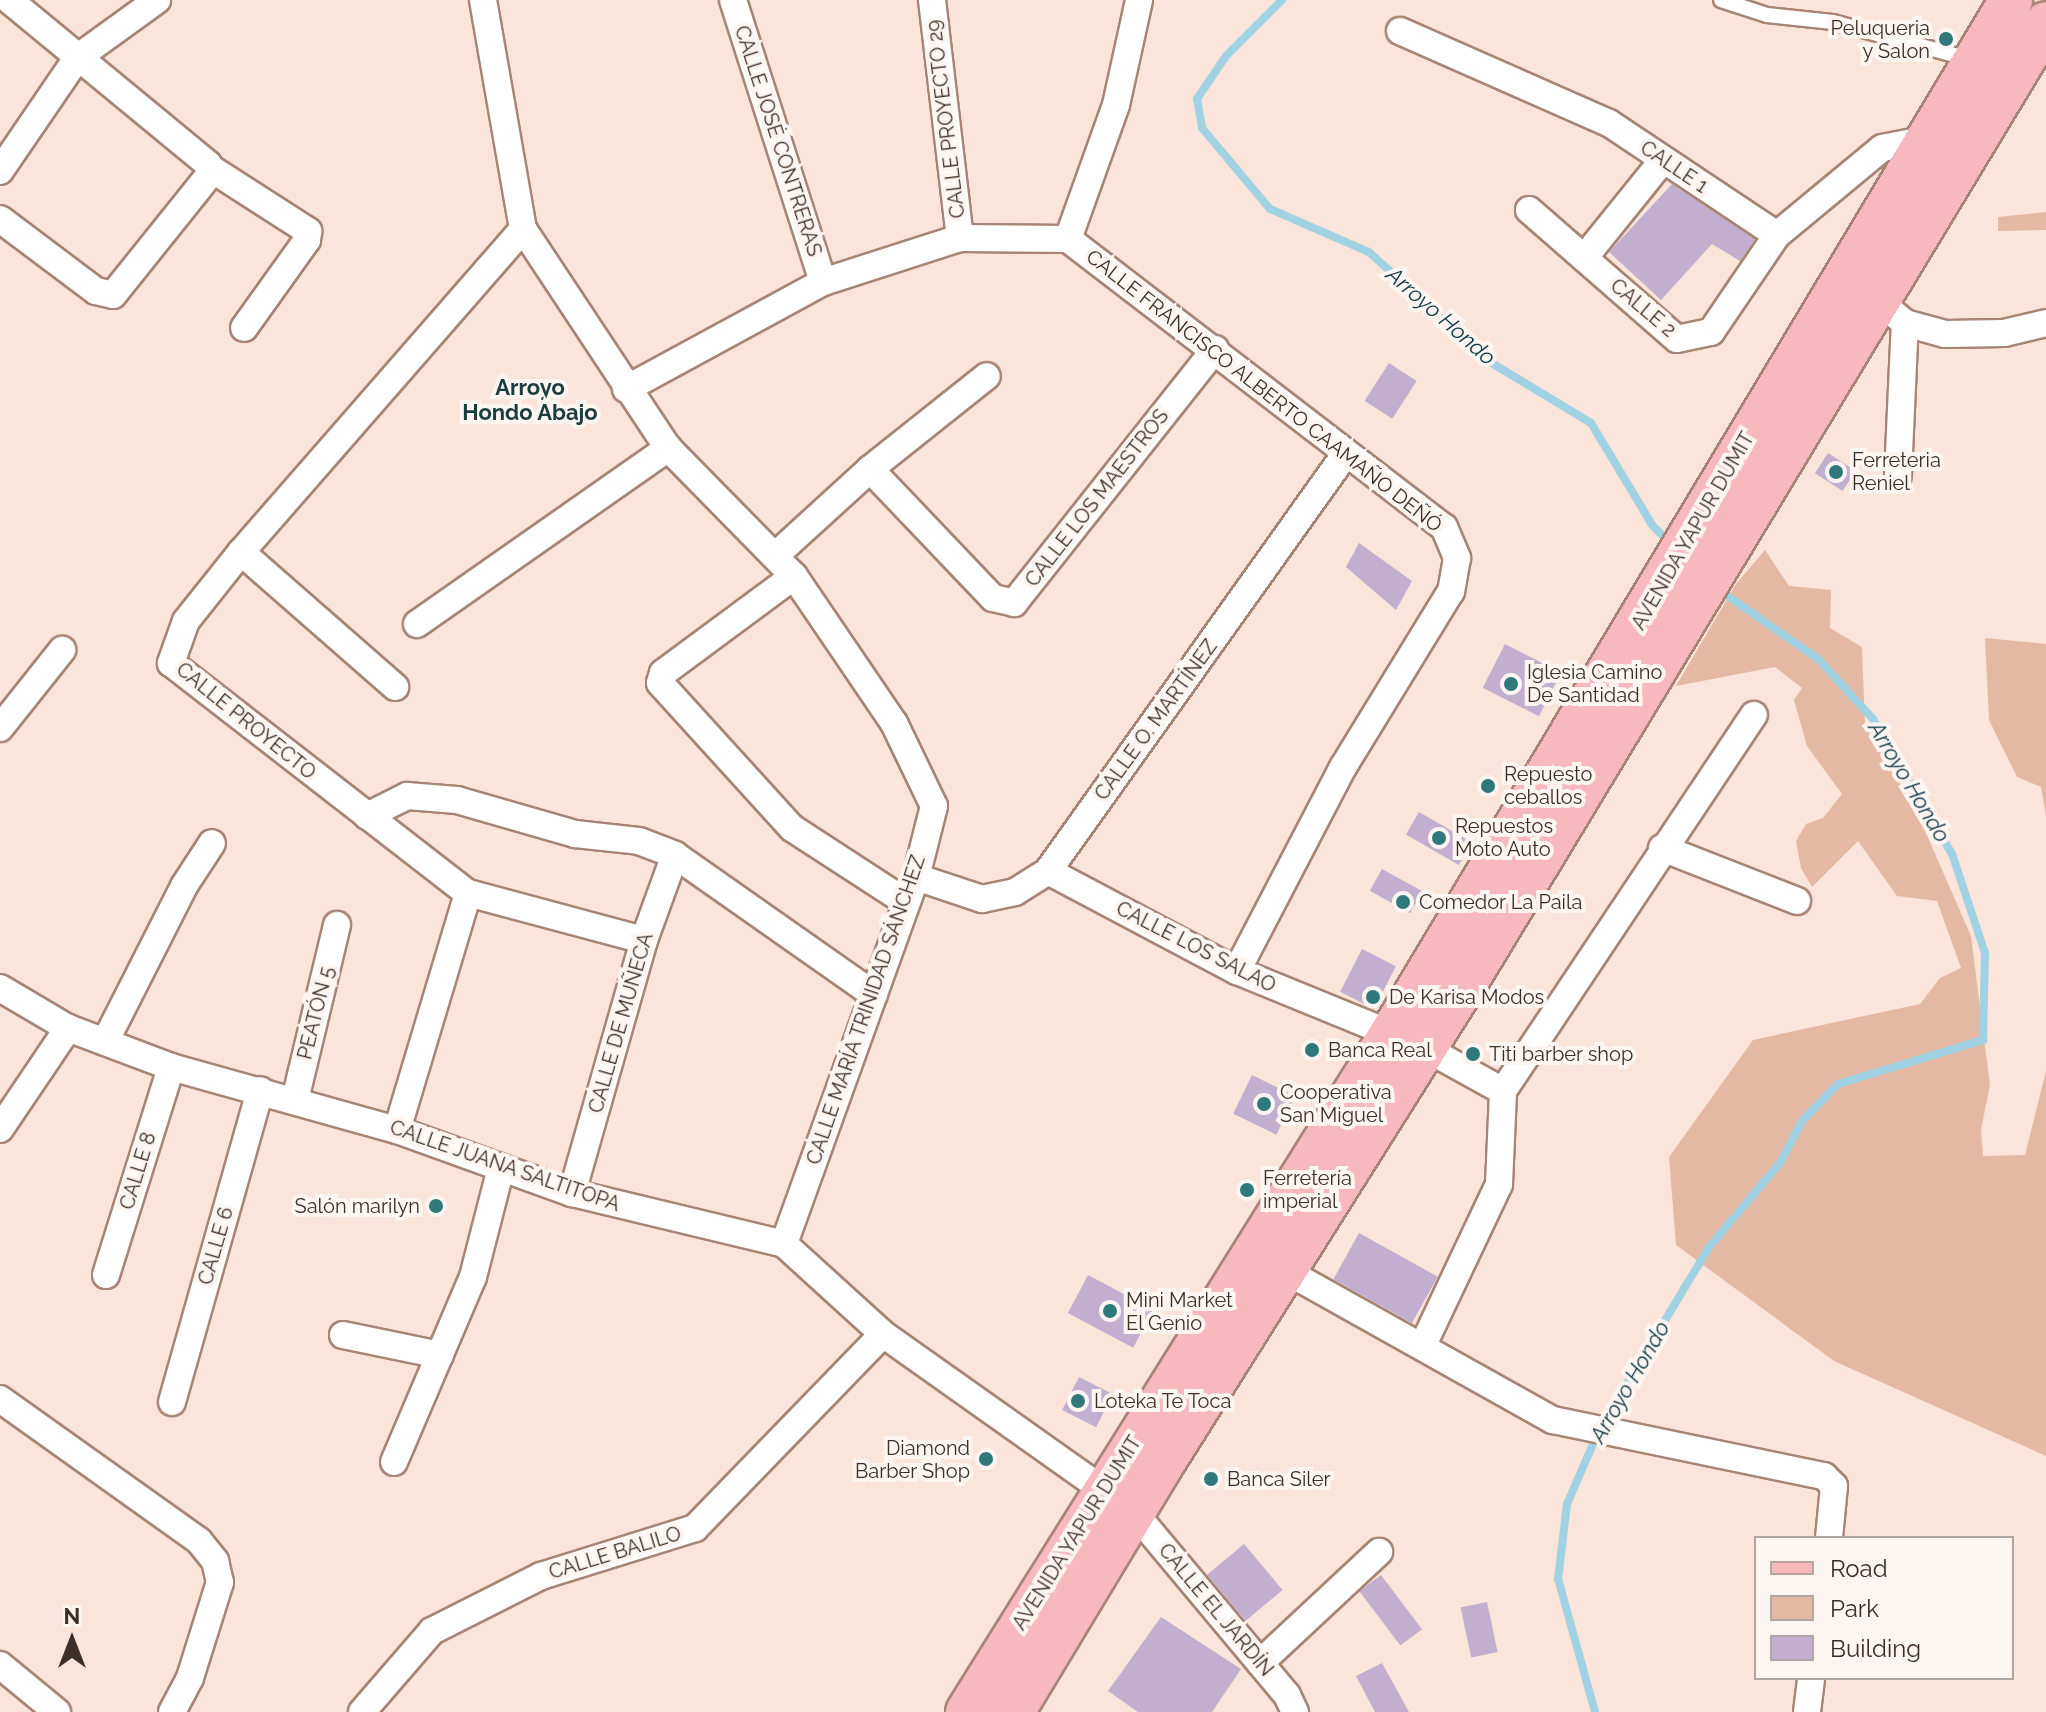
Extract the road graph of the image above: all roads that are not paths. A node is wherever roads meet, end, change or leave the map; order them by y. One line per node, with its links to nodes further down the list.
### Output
1 (9, 0): 11 (street)
2 (157, 0): 11 (street)
3 (483, 0): 19 (street, CALLE MARÍA TRINIDAD SÁNCHEZ)
4 (733, 0): 24 (street, CALLE JOSÉ CONTRERAS)
5 (932, 0): 21 (street, CALLE PROYECTO 29)
6 (1139, 0): 22 (street)
7 (1721, 0): 12 (lane)
8 (2011, 0): 12 (main road, AVENIDA YAPUR DUMIT)
9 (2046, 23): 25 (main road, AVENIDA YAPUR DUMIT)
10 (1400, 31): 14 (street, CALLE 1)
11 (77, 58): 15 (street); 16 (street)
12 (1976, 62): 13 (main road, AVENIDA YAPUR DUMIT)
13 (1928, 139): 20 (street); 31 (main road, AVENIDA YAPUR DUMIT)
14 (1663, 160): 20 (street, CALLE 1); 23 (street)
15 (210, 168): 18 (street); 27 (street)
16 (0, 171)
17 (1529, 210): 23 (street, CALLE 2)
18 (0, 219)
19 (523, 229): 30 (street, CALLE MARÍA TRINIDAD SÁNCHEZ); 36 (street, CALLE PROYECTO)
20 (1777, 235): 23 (street, CALLE 2)
21 (960, 238): 22 (street); 24 (street)
22 (1068, 239): 28 (street, CALLE FRANCISCO ALBERTO CAAMAÑO DEÑÓ)
23 (1584, 258)
24 (823, 282): 30 (street)
25 (1892, 312): 26 (street); 31 (main road, AVENIDA YAPUR DUMIT); 35 (street)
26 (2046, 323)
27 (244, 328)
28 (1215, 349): 33 (street, CALLE FRANCISCO ALBERTO CAAMAÑO DEÑÓ); 34 (street, CALLE LOS MAESTROS)
29 (987, 376): 34 (street)
30 (626, 389): 32 (street, CALLE MARÍA TRINIDAD SÁNCHEZ)
31 (1765, 446): 59 (main road, AVENIDA YAPUR DUMIT)
32 (668, 448): 37 (street, CALLE MARÍA TRINIDAD SÁNCHEZ); 39 (street)
33 (1346, 453): 48 (street, CALLE O. MARTÍNEZ); 55 (street, CALLE FRANCISCO ALBERTO CAAMAÑO DEÑÓ)
34 (870, 469): 37 (street)
35 (1898, 475)
36 (241, 552): 41 (street); 44 (street, CALLE PROYECTO)
37 (777, 554): 38 (street, CALLE MARÍA TRINIDAD SÁNCHEZ)
38 (794, 576): 49 (street, CALLE MARÍA TRINIDAD SÁNCHEZ); 52 (street)
39 (417, 624)
40 (62, 650): 43 (street)
41 (395, 687)
42 (1754, 715): 46 (street)
43 (0, 728)
44 (367, 816): 47 (street); 50 (street, CALLE PROYECTO)
45 (212, 843): 60 (street)
46 (1662, 848): 51 (street); 63 (street)
47 (675, 855): 54 (street, CALLE DE MUÑECA); 57 (street)
48 (1048, 871): 49 (street, CALLE O. MARTÍNEZ); 55 (street, CALLE LOS SALAO)
49 (916, 877): 52 (street, CALLE MARÍA TRINIDAD SÁNCHEZ)
50 (468, 893): 54 (street, CALLE PROYECTO); 66 (street)
51 (1797, 901)
52 (906, 902): 57 (street, CALLE MARÍA TRINIDAD SÁNCHEZ)
53 (337, 925): 64 (street, PEATÓN 5)
54 (644, 940): 68 (street, CALLE DE MUÑECA)
55 (1237, 971): 59 (street, CALLE LOS SALAO)
56 (0, 988): 58 (street, CALLE JUANA SALTITOPA)
57 (874, 995): 69 (street, CALLE MARÍA TRINIDAD SÁNCHEZ)
58 (68, 1028): 60 (street, CALLE JUANA SALTITOPA); 65 (street)
59 (1408, 1041): 63 (street, CALLE LOS SALAO); 70 (main road, AVENIDA YAPUR DUMIT); 79 (main road, AVENIDA YAPUR DUMIT)
60 (105, 1042): 61 (street, CALLE JUANA SALTITOPA)
61 (171, 1067): 62 (street, CALLE JUANA SALTITOPA); 71 (street, CALLE 8)
62 (260, 1090): 64 (street, CALLE JUANA SALTITOPA); 77 (street, CALLE 6)
63 (1503, 1091): 74 (street)
64 (295, 1100): 66 (street, CALLE JUANA SALTITOPA)
65 (0, 1129)
66 (397, 1130): 67 (street, CALLE JUANA SALTITOPA)
67 (501, 1168): 68 (street, CALLE JUANA SALTITOPA); 75 (street)
68 (572, 1193): 69 (street, CALLE JUANA SALTITOPA)
69 (784, 1244): 72 (street)
70 (1286, 1271): 74 (street); 79 (main road, AVENIDA YAPUR DUMIT)
71 (106, 1275)
72 (883, 1334): 79 (street); 87 (street, CALLE BALILO)
73 (343, 1335): 75 (street)
74 (1423, 1345): 80 (street)
75 (440, 1355): 78 (street)
76 (0, 1399): 86 (street)
77 (172, 1402)
78 (394, 1462)
79 (1118, 1501): 82 (street, CALLE EL JARDÍN); 88 (main road, AVENIDA YAPUR DUMIT); 89 (main road, AVENIDA YAPUR DUMIT)
80 (1829, 1536)
81 (1379, 1552): 82 (street)
82 (1260, 1663): 90 (street, CALLE EL JARDÍN)
83 (0, 1665): 85 (street)
84 (1811, 1680): 91 (street)
85 (57, 1712)
86 (172, 1712)
87 (362, 1712)
88 (967, 1712)
89 (1013, 1712)
90 (1295, 1712)
91 (1807, 1712)

